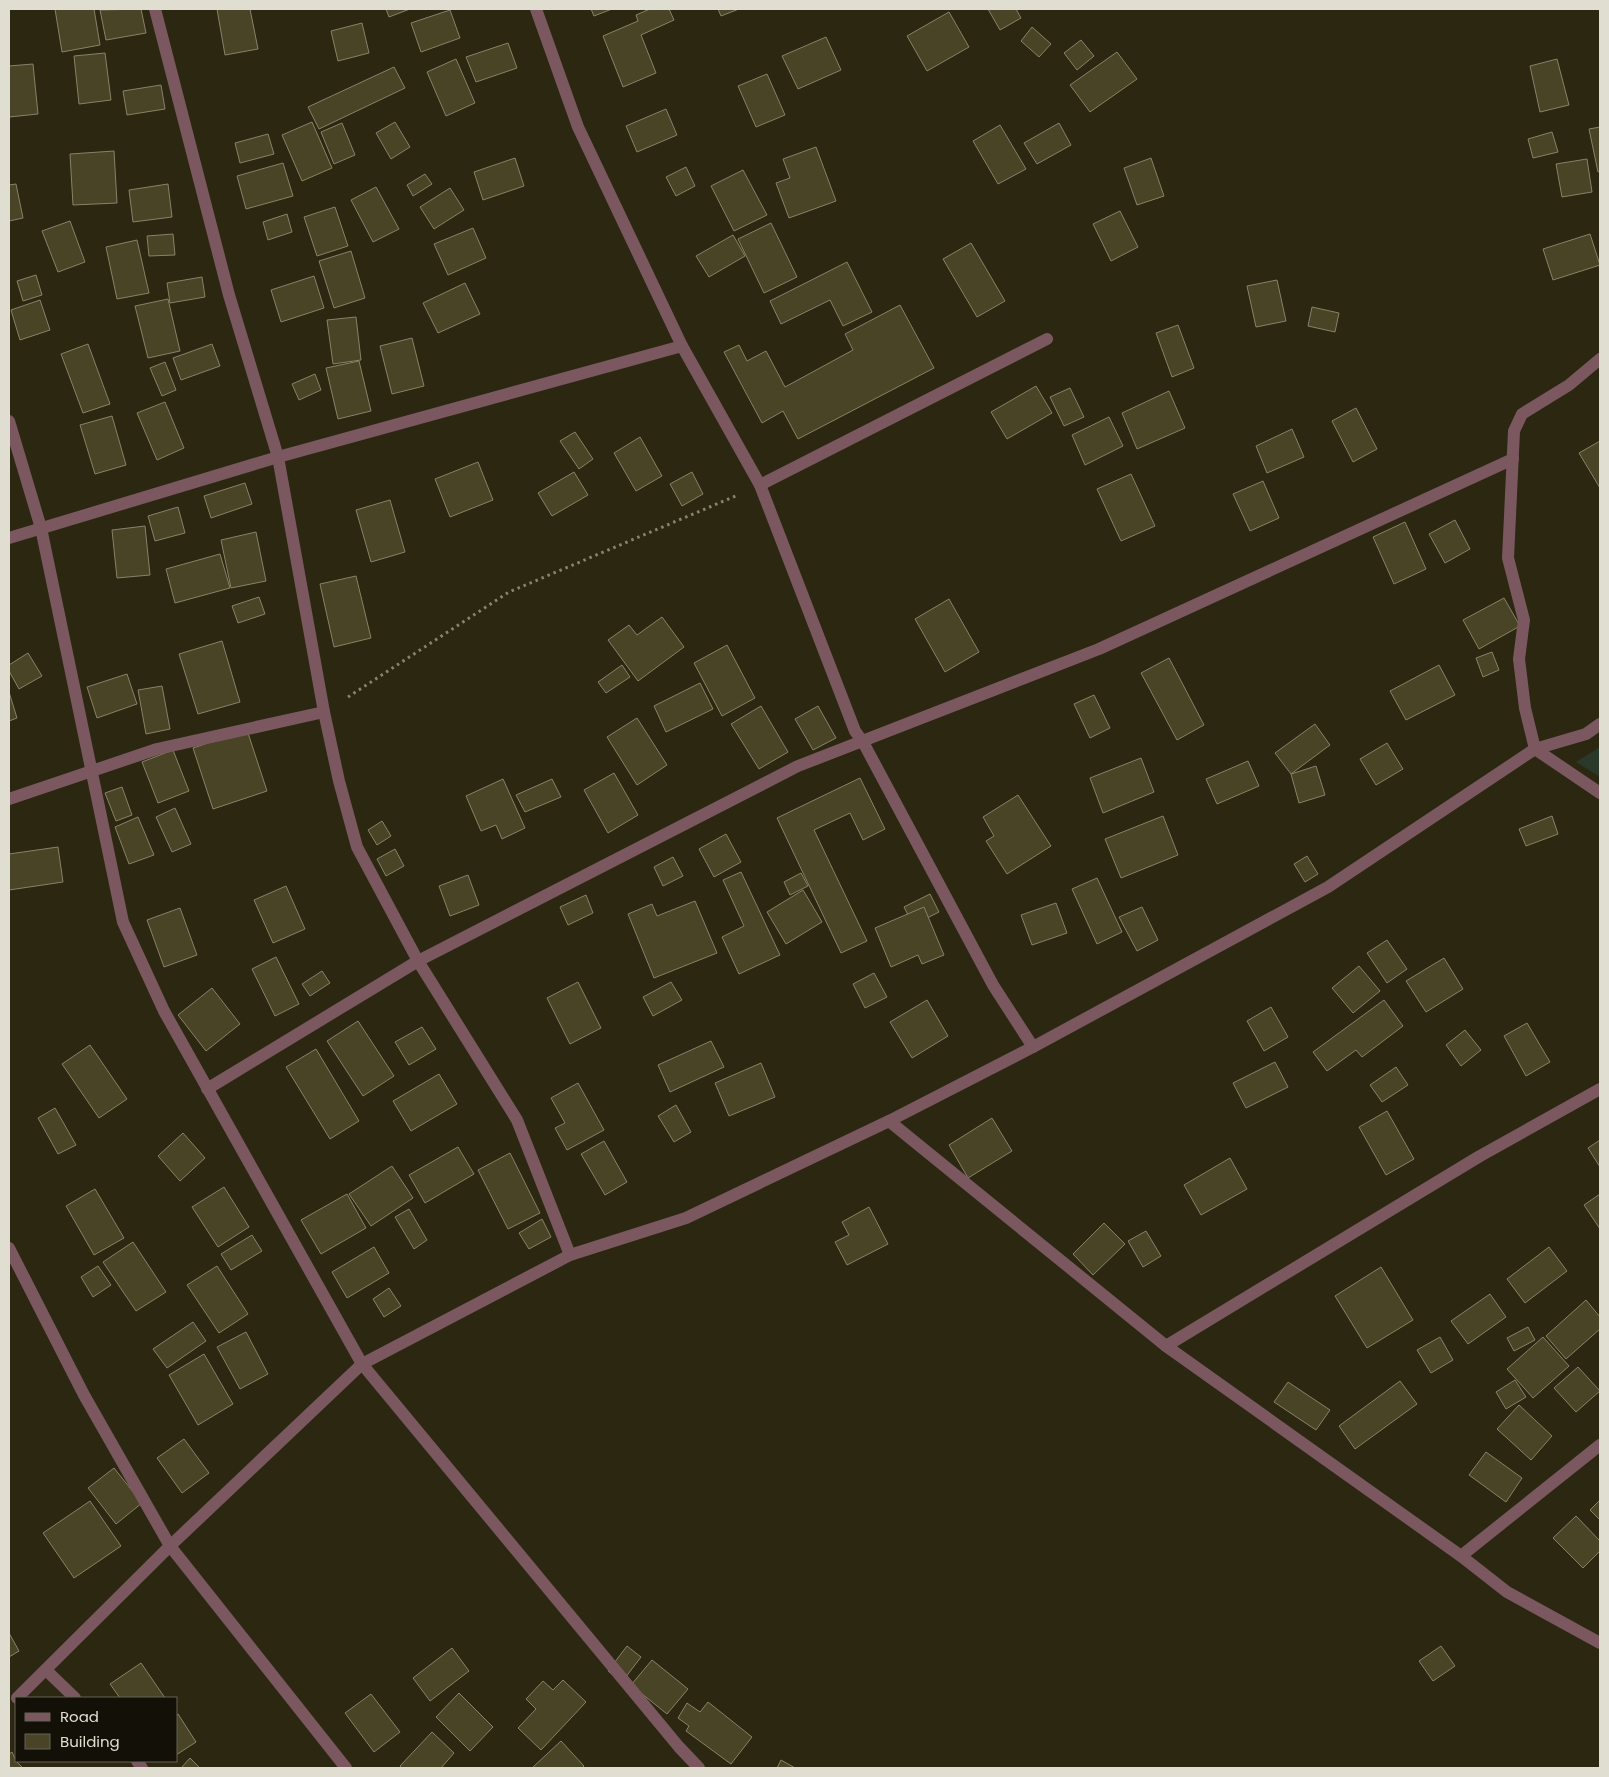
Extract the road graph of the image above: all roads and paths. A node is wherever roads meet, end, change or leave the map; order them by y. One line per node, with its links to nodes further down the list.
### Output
1 (155, 9): 7 (street)
2 (536, 9): 4 (street)
3 (1047, 339): 9 (street)
4 (682, 346): 7 (street); 9 (street)
5 (1600, 358): 8 (street)
6 (9, 420): 10 (street)
7 (278, 457): 10 (street); 12 (street)
8 (1513, 459): 14 (street); 15 (street)
9 (760, 485): 12 (path); 14 (street)
10 (41, 528): 11 (street); 16 (street)
11 (9, 538)
12 (324, 712): 16 (street); 19 (street)
13 (1600, 724): 15 (street)
14 (863, 742): 19 (street); 20 (street)
15 (1535, 749): 17 (street); 20 (street)
16 (92, 771): 18 (street); 22 (street)
17 (1600, 793)
18 (9, 799)
19 (418, 961): 22 (street); 25 (street)
20 (1033, 1047): 23 (street)
21 (1600, 1089): 26 (street)
22 (207, 1090): 27 (street)
23 (889, 1121): 25 (street); 26 (street)
24 (9, 1248): 29 (street)
25 (570, 1255): 27 (street)
26 (1166, 1346): 30 (street)
27 (362, 1364): 29 (street); 36 (street)
28 (1600, 1445): 30 (street)
29 (170, 1546): 32 (street); 35 (street)
30 (1461, 1556): 31 (street)
31 (1600, 1643)
32 (46, 1670): 33 (street); 34 (street)
33 (19, 1697)
34 (74, 1697)
35 (346, 1768)
36 (699, 1768)

